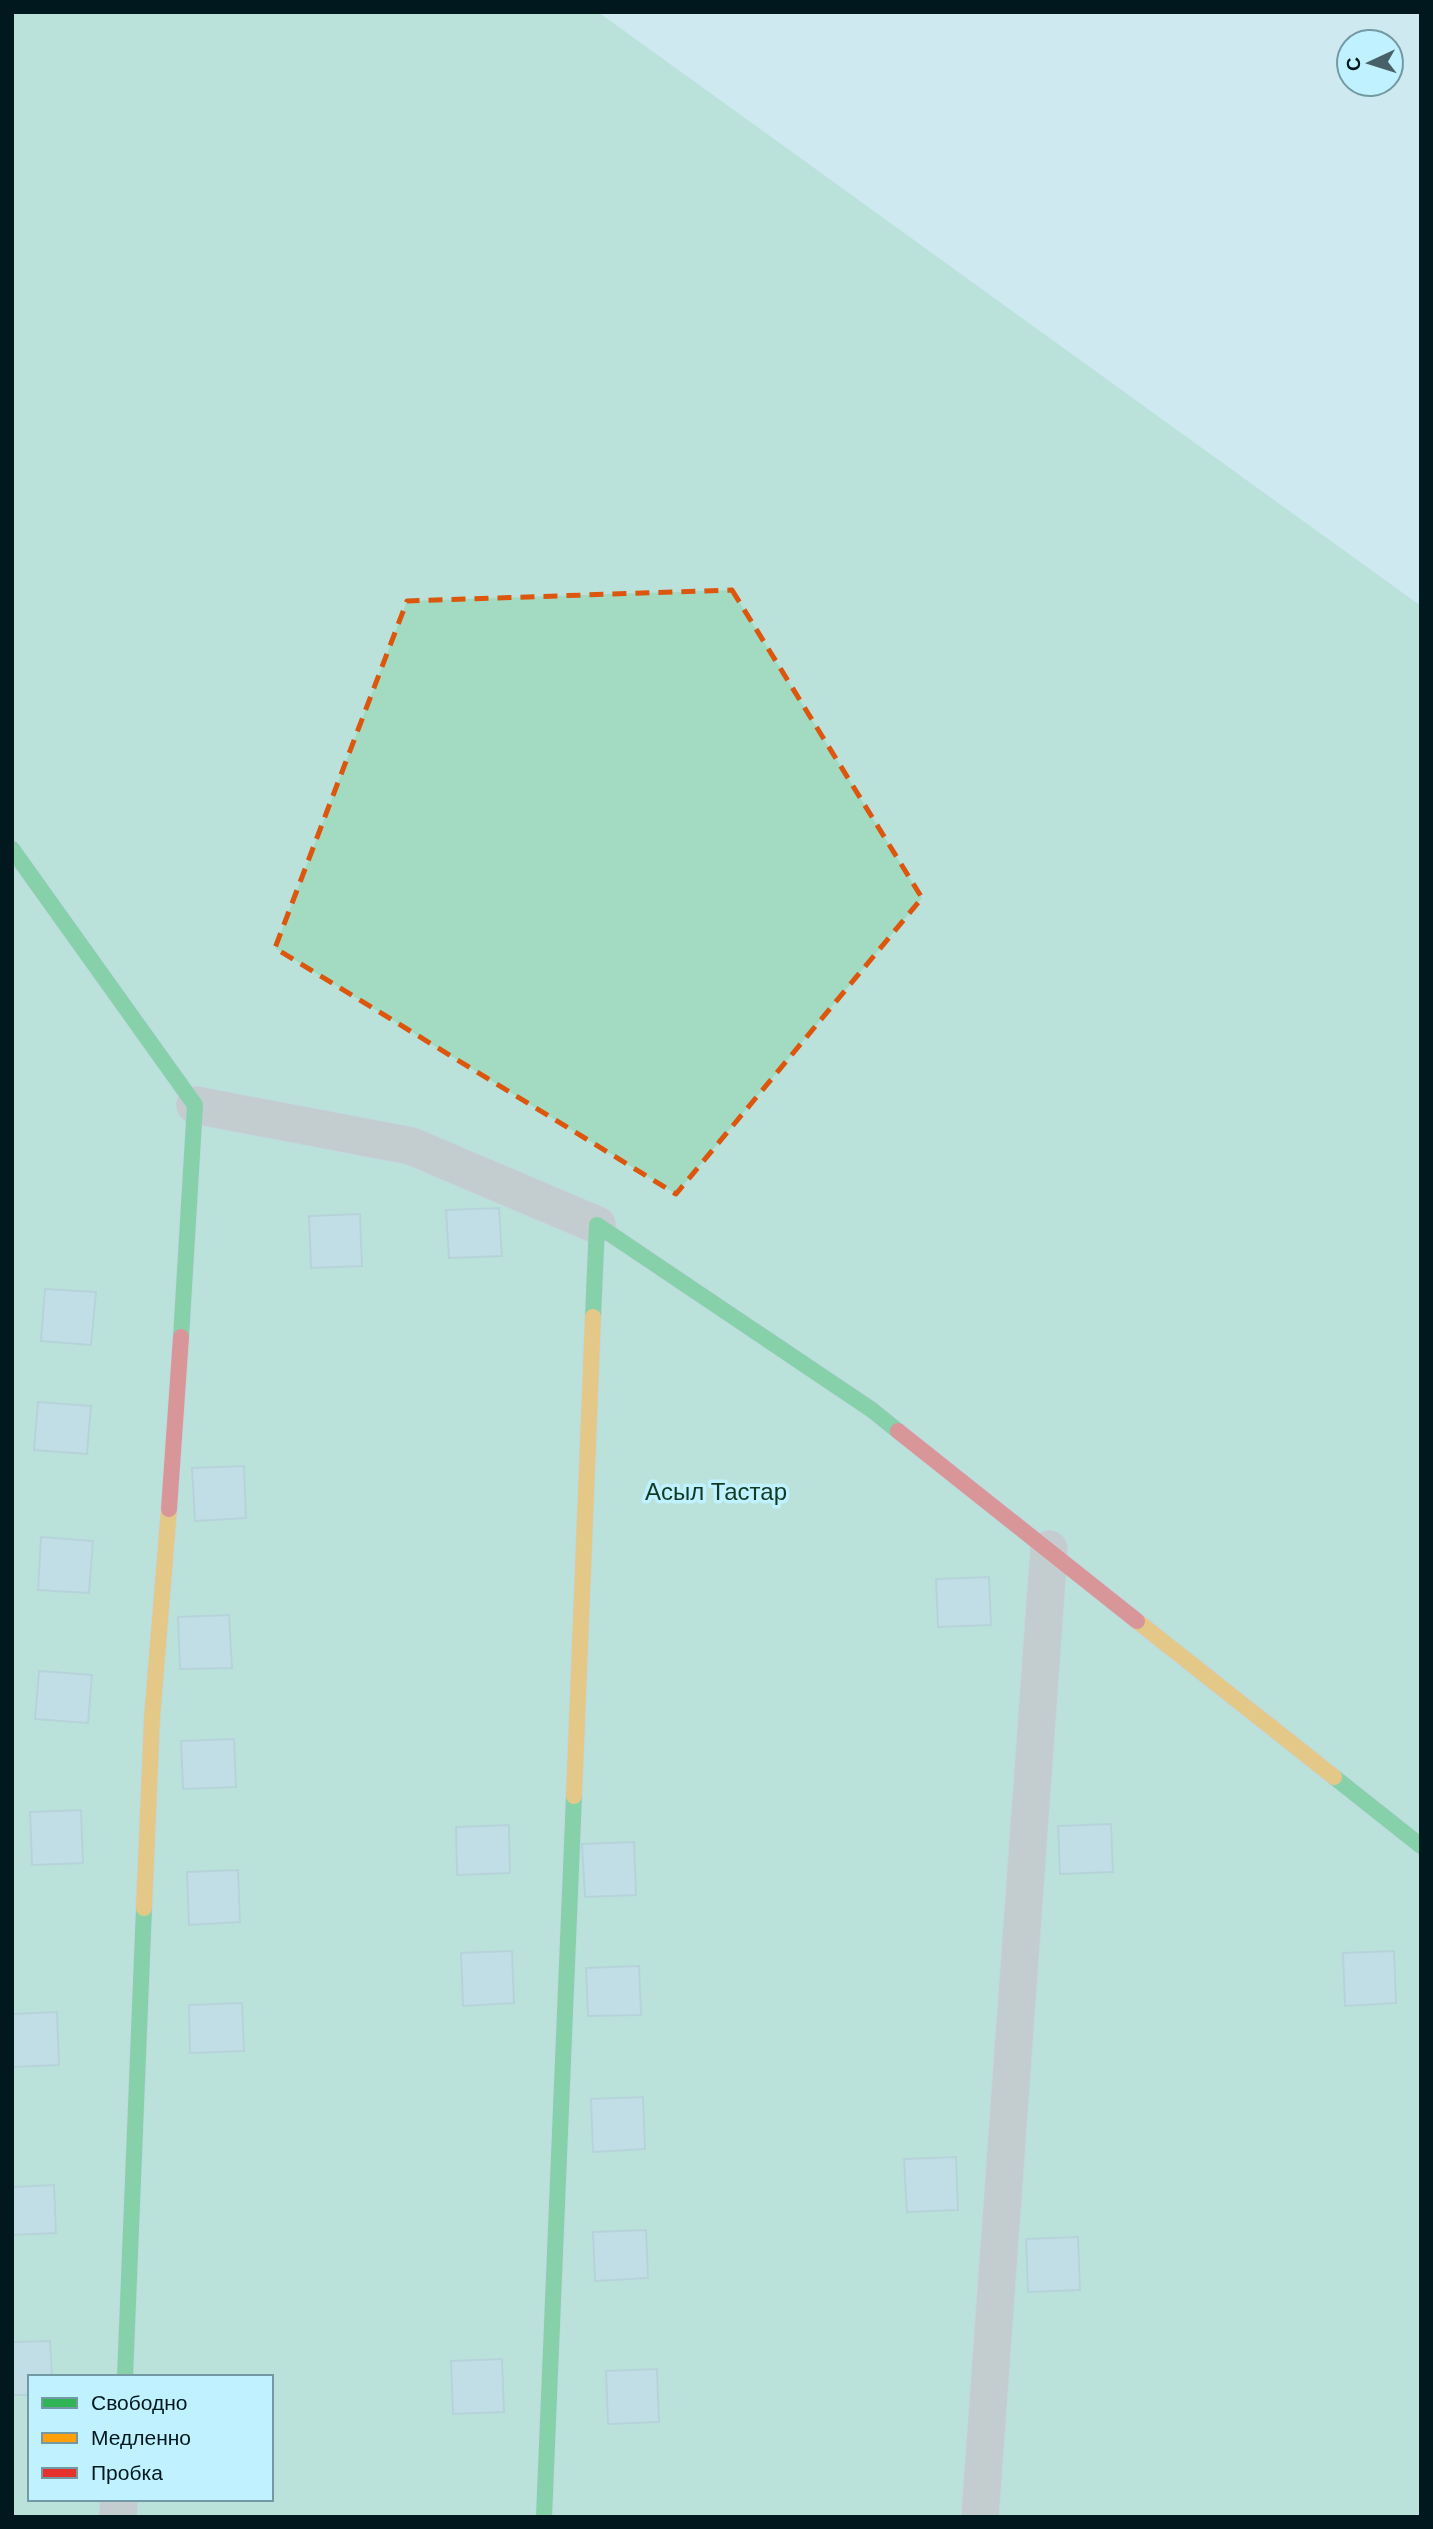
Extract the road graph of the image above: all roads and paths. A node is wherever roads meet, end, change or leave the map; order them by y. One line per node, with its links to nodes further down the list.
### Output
1 (12, 849): 2 (street)
2 (195, 1105): 3 (street); 6 (street)
3 (597, 1225): 4 (street); 7 (street)
4 (1049, 1549): 5 (street); 8 (street)
5 (1421, 1846)
6 (125, 2375)
7 (544, 2517)
8 (980, 2517)

